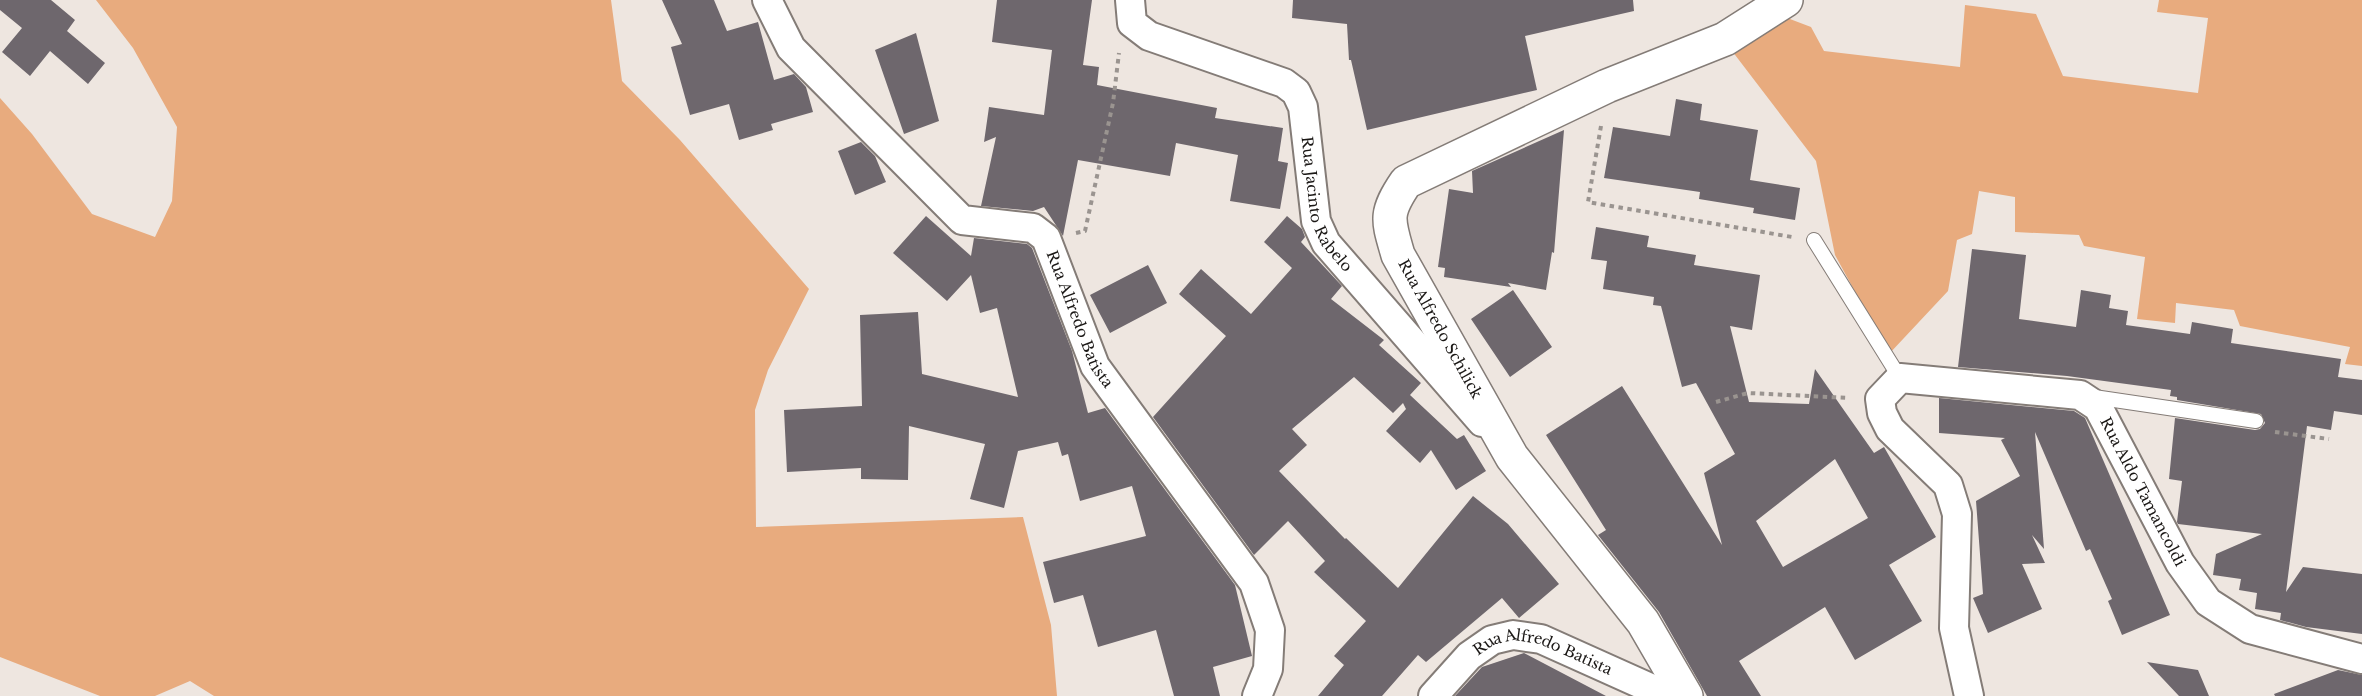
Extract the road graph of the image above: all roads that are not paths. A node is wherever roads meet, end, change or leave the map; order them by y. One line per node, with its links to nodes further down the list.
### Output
1 (767, 0): 10 (street, Rua Alfredo Batista)
2 (1786, 0): 8 (street, Rua Alfredo Schilick)
3 (1131, 11): 8 (street, Rua Jacinto Rabelo)
4 (1814, 240): 5 (lane)
5 (1900, 378): 6 (street); 14 (street)
6 (2080, 395): 7 (lane); 9 (street, Rua Aldo Tamancoldi)
7 (2256, 421)
8 (1512, 457): 13 (street, Rua Alfredo Schilick)
9 (2362, 658)
10 (1257, 696)
11 (1433, 696): 12 (street, Rua Alfredo Batista)
12 (1668, 696)
13 (1686, 696)
14 (1969, 696)

